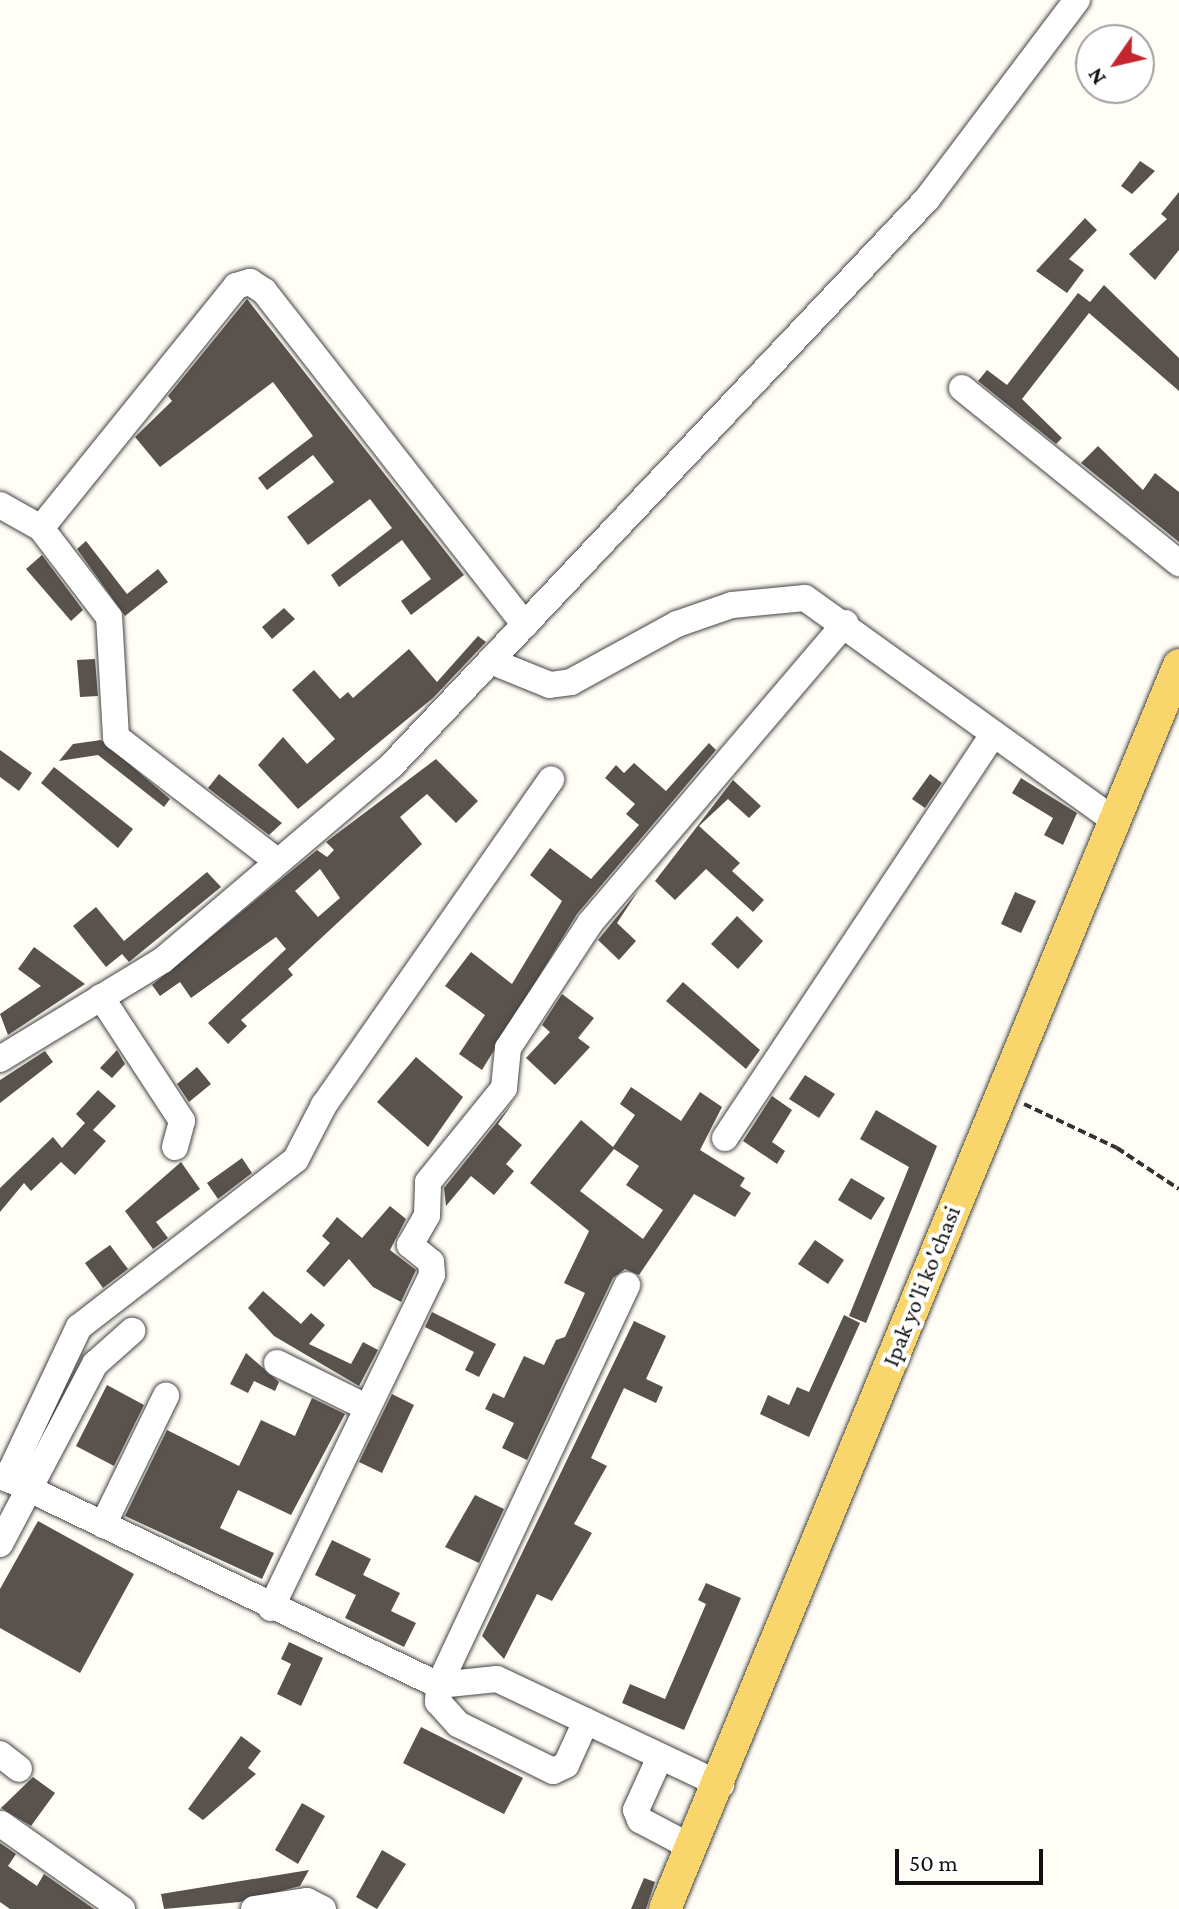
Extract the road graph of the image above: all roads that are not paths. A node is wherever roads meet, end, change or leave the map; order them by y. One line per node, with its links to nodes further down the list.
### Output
1 (1077, 0): 7 (street)
2 (962, 388): 5 (street)
3 (0, 505): 4 (street)
4 (41, 528): 7 (street); 13 (street)
5 (1179, 563)
6 (845, 623): 8 (street); 10 (street); 22 (street)
7 (525, 625): 8 (street)
8 (493, 662): 13 (street)
9 (1179, 665): 12 (main road, Ipak yo'li ko'chasi)
10 (992, 736): 12 (street); 16 (street)
11 (551, 779): 23 (street)
12 (1114, 820): 30 (main road, Ipak yo'li ko'chasi)
13 (277, 861): 14 (street)
14 (101, 997): 15 (street); 17 (street)
15 (0, 1059)
16 (725, 1138)
17 (175, 1147)
18 (627, 1285): 27 (street)
19 (132, 1331): 23 (street)
20 (277, 1363): 22 (street)
21 (166, 1396): 24 (street)
22 (366, 1407): 26 (street)
23 (12, 1481): 24 (street); 25 (street)
24 (103, 1525): 26 (street)
25 (0, 1544)
26 (271, 1608): 27 (street)
27 (439, 1685): 28 (street); 28 (street)
28 (586, 1721): 29 (street)
29 (660, 1757): 30 (street); 32 (street)
30 (721, 1785): 32 (main road, Ipak yo'li ko'chasi)
31 (1, 1824): 33 (street)
32 (693, 1848): 36 (main road, Ipak yo'li ko'chasi)
33 (122, 1909)
34 (254, 1909): 35 (street)
35 (323, 1909)
36 (665, 1909)

